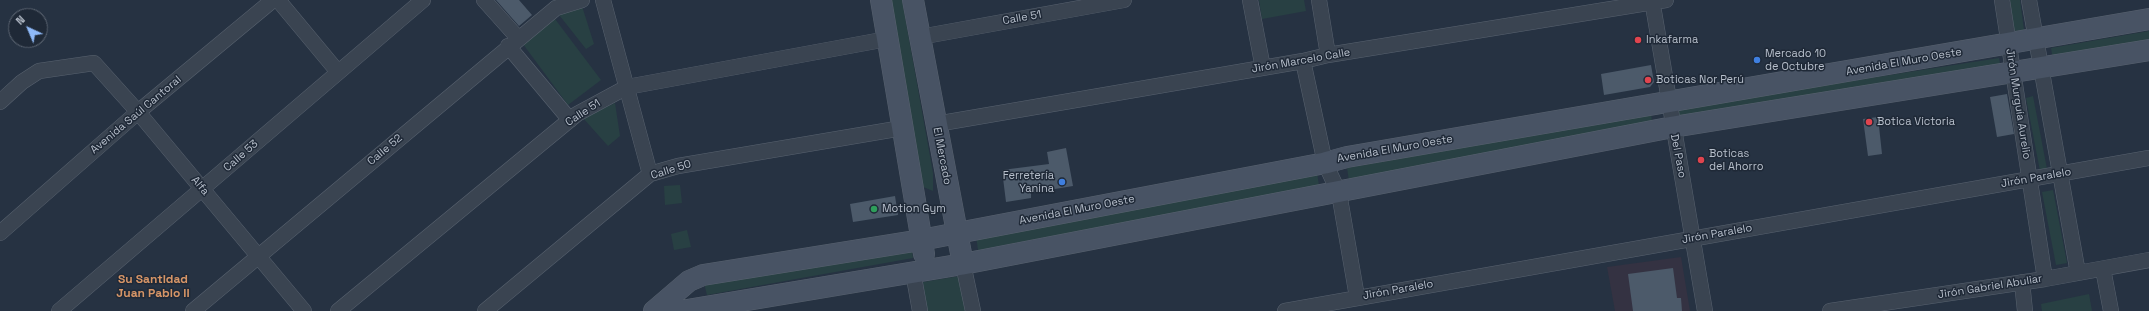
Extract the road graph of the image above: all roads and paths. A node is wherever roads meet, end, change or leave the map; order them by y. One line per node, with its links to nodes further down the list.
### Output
1 (273, 0): 31 (street, Avenida Saúl Cantoral)
2 (278, 0): 26 (street)
3 (423, 0): 26 (street, Calle 53)
4 (484, 0): 19 (street)
5 (582, 0): 19 (street, Calle 52)
6 (603, 0): 28 (street)
7 (881, 0): 17 (main road)
8 (913, 0): 16 (main road, El Mercado)
9 (1124, 0): 16 (street, Calle 51)
10 (1250, 0): 24 (street)
11 (1319, 0): 22 (street)
12 (2002, 0): 20 (street, Jirón Murguía Aurelio)
13 (2029, 0): 18 (street)
14 (1657, 1): 22 (street, Jirón Marcelo Calle); 29 (street, Del Paso)
15 (2149, 19): 18 (main road, Avenida El Muro Oeste)
16 (920, 37): 33 (main road, El Mercado)
17 (887, 39): 28 (street, Calle 51); 35 (main road)
18 (2036, 39): 20 (main road, Avenida El Muro Oeste); 25 (street)
19 (513, 42): 32 (street); 47 (street, Calle 52)
20 (2009, 44): 27 (street, Jirón Murguía Aurelio); 29 (main road, Avenida El Muro Oeste)
21 (2149, 50): 25 (main road)
22 (1328, 55): 23 (street, Jirón Marcelo Calle)
23 (1303, 61): 24 (street, Jirón Marcelo Calle); 37 (street)
24 (1263, 68): 33 (street, Jirón Marcelo Calle)
25 (2042, 68): 27 (main road); 39 (street)
26 (338, 72): 41 (street, Calle 53)
27 (2013, 73): 34 (main road); 40 (street, Jirón Murguía Aurelio)
28 (626, 86): 32 (street, Calle 51); 38 (street)
29 (1668, 101): 34 (street, Del Paso); 37 (main road, Avenida El Muro Oeste)
30 (0, 102): 31 (street, Alfa)
31 (138, 112): 41 (street, Alfa); 43 (street, Avenida Saúl Cantoral)
32 (570, 120): 60 (street, Calle 51)
33 (936, 124): 44 (main road, El Mercado)
34 (1673, 127): 42 (main road); 45 (street, Del Paso)
35 (902, 128): 38 (street, Calle 50); 46 (main road)
36 (2149, 158): 39 (street, Jirón Paralelo)
37 (1325, 163): 42 (street); 44 (main road, Avenida El Muro Oeste)
38 (650, 174): 61 (street, Calle 50)
39 (2060, 174): 40 (street, Jirón Paralelo); 52 (street)
40 (2030, 180): 45 (street, Jirón Paralelo); 53 (street, Jirón Murguía Aurelio)
41 (202, 189): 47 (street, Alfa); 57 (street, Calle 53)
42 (1339, 193): 49 (main road); 55 (street)
43 (0, 233)
44 (958, 233): 46 (main road, Avenida El Muro Oeste); 49 (main road, El Mercado)
45 (1694, 238): 55 (street, Jirón Paralelo); 66 (street, Del Paso)
46 (921, 240): 51 (main road); 62 (main road, Avenida El Muro Oeste)
47 (259, 256): 58 (street, Calle 52); 59 (street, Alfa)
48 (2149, 260): 50 (street, Jirón Gabriel Abuliar)
49 (963, 264): 51 (main road); 64 (street, El Mercado)
50 (2103, 269): 52 (street, Jirón Gabriel Abuliar); 69 (street)
51 (920, 271): 56 (main road); 63 (street)
52 (2078, 273): 53 (street, Jirón Gabriel Abuliar)
53 (2045, 279): 54 (street, Jirón Gabriel Abuliar)
54 (2022, 282): 67 (street, Jirón Gabriel Abuliar); 68 (street)
55 (1358, 297): 65 (street, Jirón Paralelo)
56 (686, 310)
57 (59, 311)
58 (193, 311)
59 (304, 311)
60 (338, 311)
61 (485, 311)
62 (654, 311)
63 (920, 311)
64 (973, 311)
65 (1285, 311)
66 (1704, 311)
67 (1830, 311)
68 (2026, 311)
69 (2111, 311)

